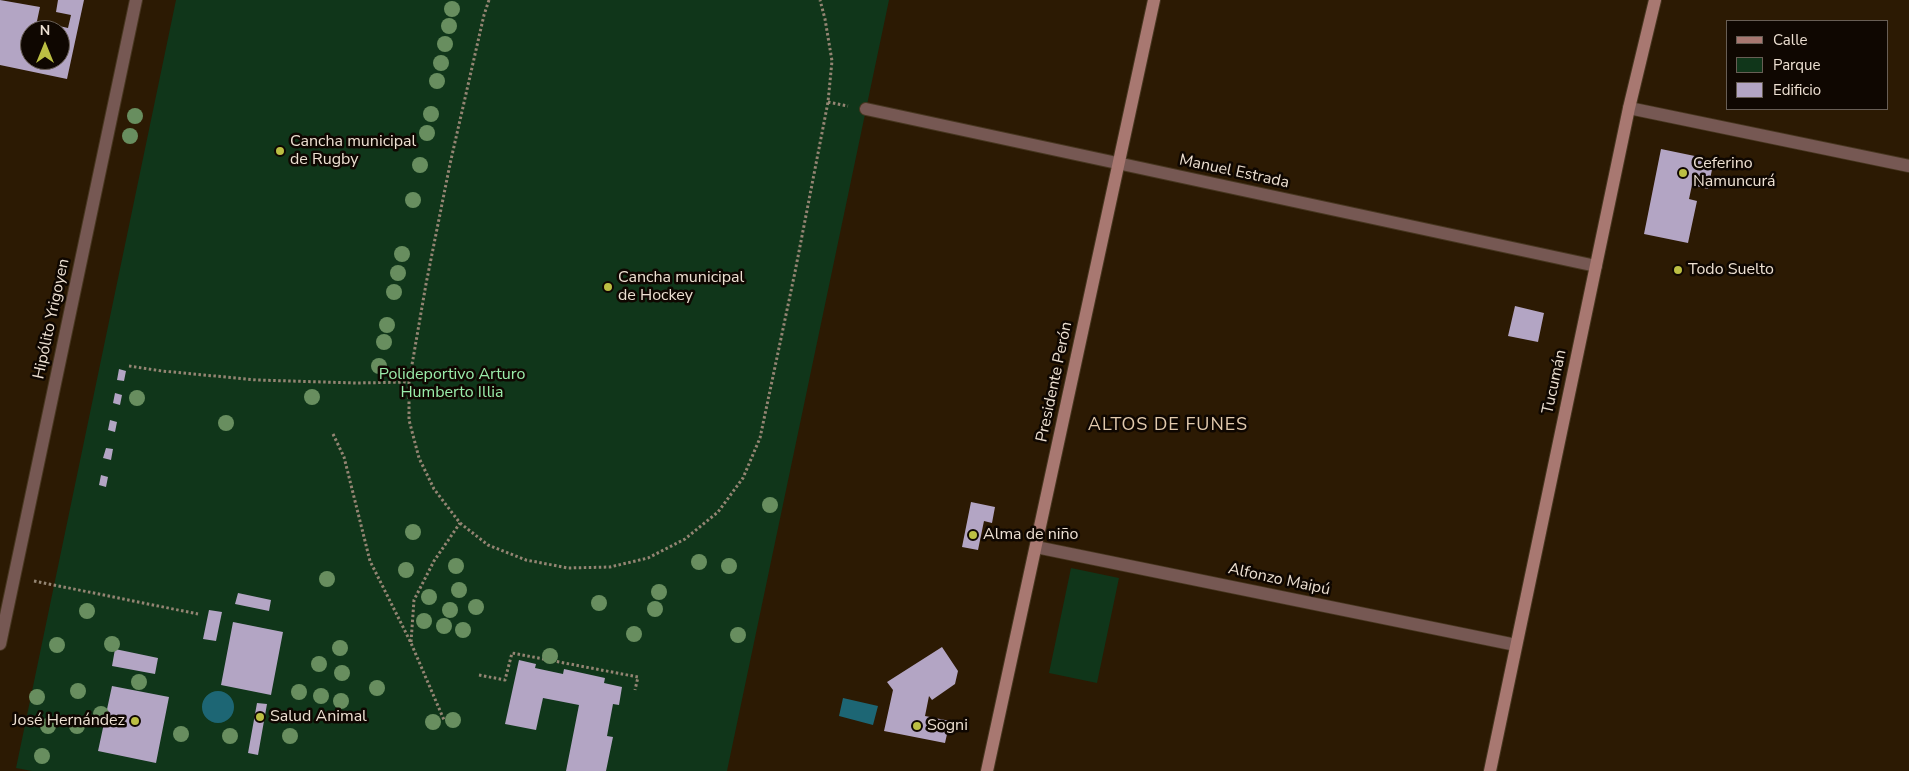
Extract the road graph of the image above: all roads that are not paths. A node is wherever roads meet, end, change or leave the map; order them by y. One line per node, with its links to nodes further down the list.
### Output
1 (136, 0): 10 (street, Hipólito Yrigoyen)
2 (1154, 0): 6 (street, Presidente Perón)
3 (1655, 0): 4 (street, Tucumán)
4 (1629, 108): 7 (street); 8 (street, Tucumán)
5 (866, 109): 6 (street, Manuel Estrada)
6 (1119, 164): 8 (street, Manuel Estrada); 9 (street, Presidente Perón)
7 (1909, 166)
8 (1596, 266): 11 (street, Tucumán)
9 (1036, 547): 11 (street, Alfonzo Maipú); 12 (street, Presidente Perón)
10 (0, 644)
11 (1516, 645): 13 (street, Tucumán)
12 (987, 771)
13 (1490, 771)

